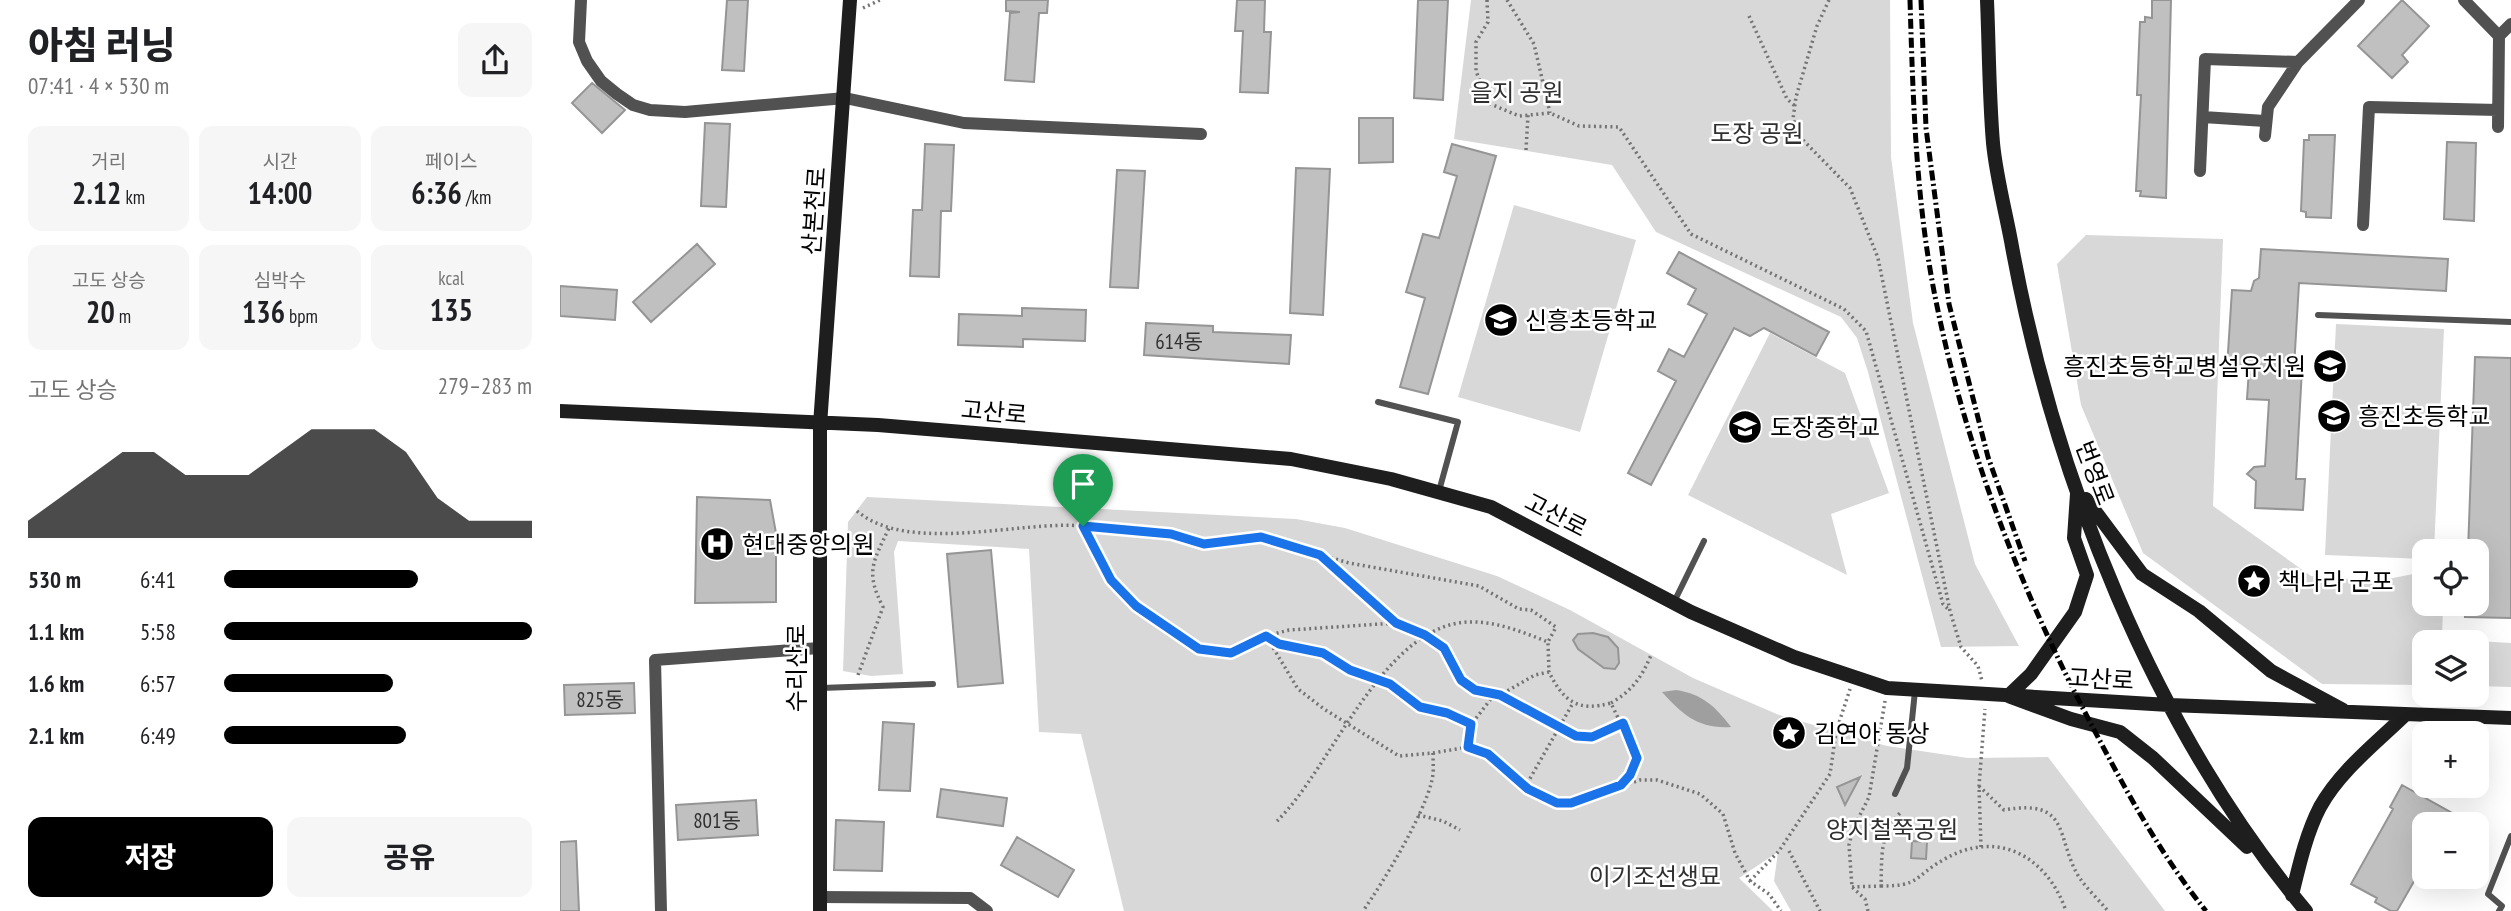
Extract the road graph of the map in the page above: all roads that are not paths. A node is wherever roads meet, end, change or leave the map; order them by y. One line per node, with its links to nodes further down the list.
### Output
1 (581, 0): 9 (street)
2 (850, 0): 9 (street, 산본천로)
3 (1987, 0): 23 (street, 번영로)
4 (2359, 0): 8 (street)
5 (2463, 0): 7 (street)
6 (2511, 24): 7 (street)
7 (2499, 36): 10 (street)
8 (2298, 62): 11 (street); 12 (street)
9 (845, 98): 14 (street); 22 (street, 산본천로)
10 (2498, 110): 13 (street); 17 (street)
11 (2203, 117): 12 (street); 16 (street)
12 (2266, 121): 15 (street)
13 (2498, 127)
14 (1200, 134)
15 (2265, 136)
16 (2200, 171)
17 (2363, 225)
18 (2318, 316): 19 (lane)
19 (2511, 322)
20 (1378, 402): 24 (lane)
21 (560, 411): 22 (street, 고산로)
22 (820, 425): 24 (street, 고산로); 27 (street, 수리산로)
23 (2077, 486): 31 (street); 32 (street, 번영로); 33 (street)
24 (1438, 492): 26 (street, 고산로)
25 (1704, 541): 26 (lane)
26 (1674, 604): 30 (street, 고산로)
27 (819, 648): 29 (street, 수리산로); 41 (street)
28 (933, 684): 29 (lane)
29 (819, 688): 40 (street, 수리산로)
30 (1915, 689): 31 (street, 고산로); 36 (lane)
31 (2008, 696): 32 (street, 고산로); 38 (street)
32 (2169, 705): 33 (street, 고산로); 38 (street, 번영로)
33 (2344, 711): 34 (street, 고산로)
34 (2404, 716): 35 (street, 고산로); 39 (street)
35 (2511, 718)
36 (1895, 794)
37 (2511, 836): 44 (lane)
38 (2266, 864): 39 (street, 번영로)
39 (2292, 895): 43 (street, 번영로)
40 (820, 904): 42 (street)
41 (661, 911)
42 (987, 911)
43 (2306, 911)
44 (2499, 911)

